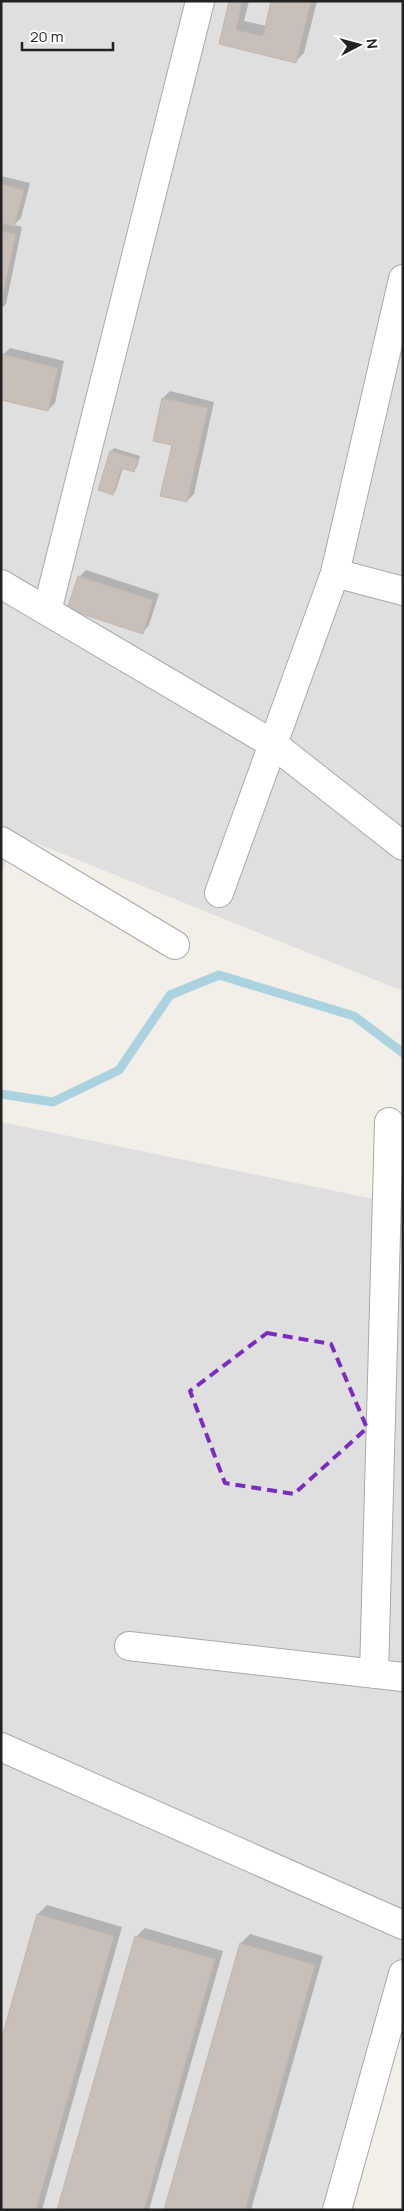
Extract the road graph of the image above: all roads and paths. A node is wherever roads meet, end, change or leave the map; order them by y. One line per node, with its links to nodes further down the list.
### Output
1 (200, 1): 6 (street)
2 (403, 279): 3 (street)
3 (336, 573): 5 (street); 7 (street)
4 (1, 584): 6 (street)
5 (403, 591)
6 (47, 611): 7 (street)
7 (273, 744): 9 (street); 10 (street)
8 (1, 841): 11 (street)
9 (403, 846)
10 (218, 892)
11 (175, 945)
12 (389, 1122): 14 (street)
13 (129, 1646): 14 (street)
14 (374, 1674): 15 (street)
15 (403, 1677)
16 (1, 1747): 17 (street)
17 (403, 1925)
18 (403, 1974): 19 (street)
19 (337, 2210)

